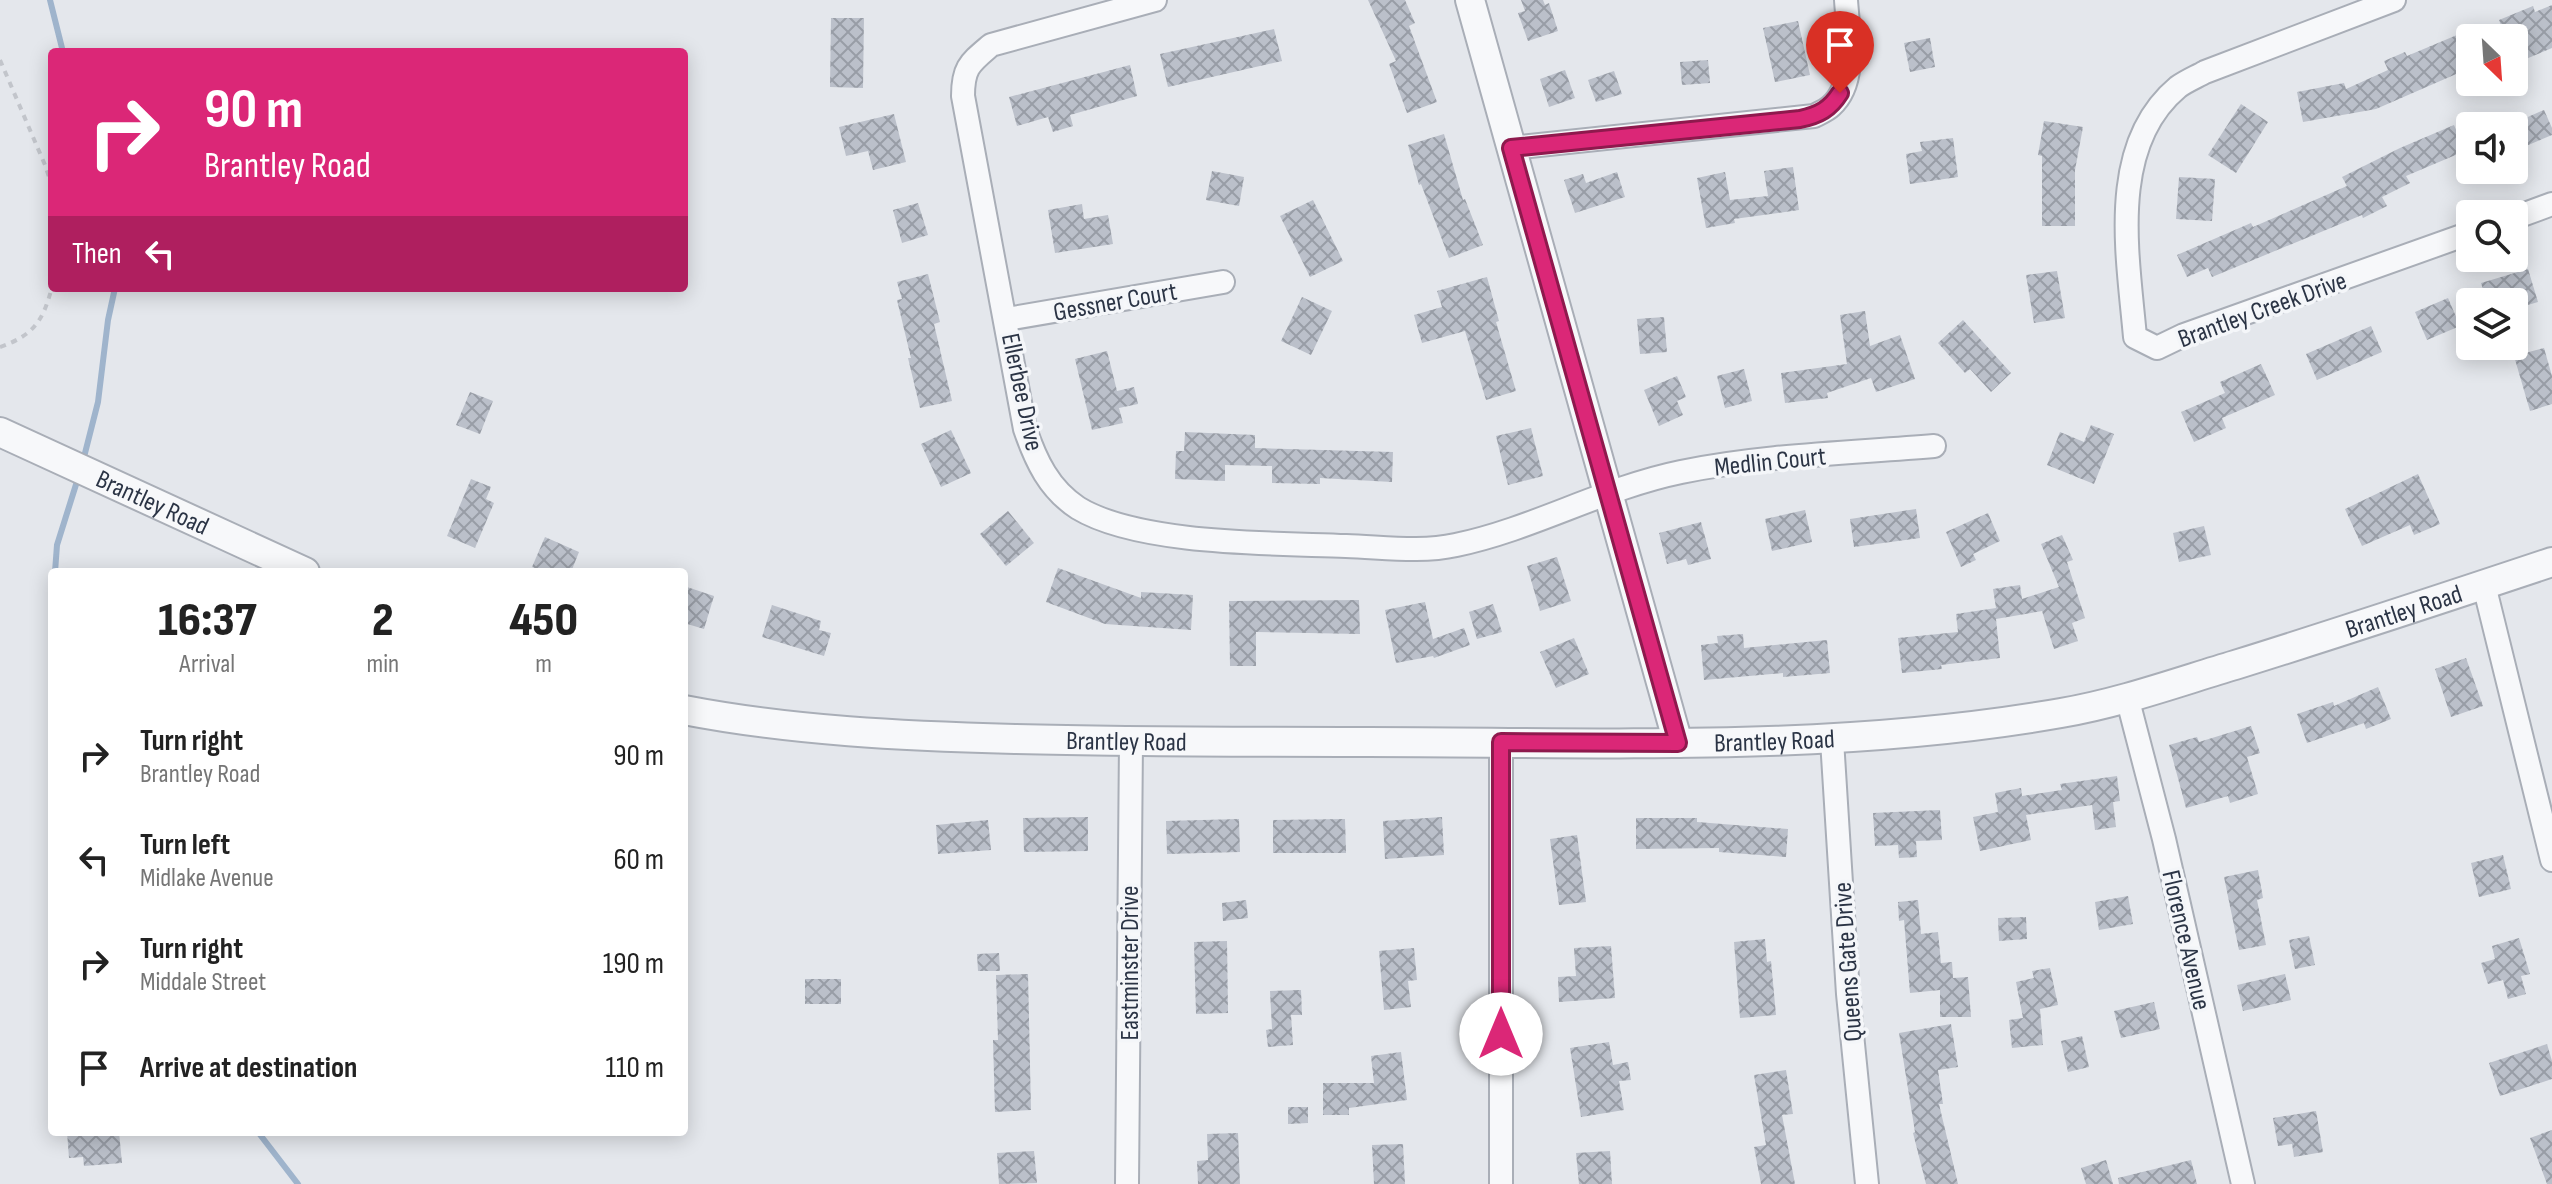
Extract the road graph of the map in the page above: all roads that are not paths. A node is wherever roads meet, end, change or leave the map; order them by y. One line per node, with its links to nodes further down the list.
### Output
1 (1155, 0): 10 (street, Ellerbee Drive)
2 (1470, 0): 5 (street)
3 (1846, 0): 5 (street)
4 (2394, 0): 8 (street, Brantley Creek Drive)
5 (1511, 148): 13 (street)
6 (2552, 204): 7 (street)
7 (2528, 213)
8 (2456, 238)
9 (1223, 282): 10 (street, Gessner Court)
10 (1007, 319): 13 (street, Ellerbee Drive)
11 (0, 432): 15 (street, Brantley Road)
12 (1934, 446): 13 (street, Medlin Court)
13 (1609, 494): 22 (street)
14 (2552, 562): 16 (street, Brantley Road)
15 (296, 568)
16 (2484, 585): 17 (street, Brantley Road); 23 (street)
17 (2127, 697): 19 (street, Brantley Road); 27 (street, Florence Avenue)
18 (688, 711): 20 (street, Brantley Road)
19 (1832, 740): 22 (street, Brantley Road); 26 (street, Queens Gate Drive)
20 (1131, 742): 21 (street, Brantley Road); 24 (street, Eastminster Drive)
21 (1501, 742): 22 (street, Brantley Road); 25 (street)
22 (1678, 743)
23 (2552, 860)
24 (1127, 1184)
25 (1501, 1184)
26 (1867, 1184)
27 (2243, 1184)

